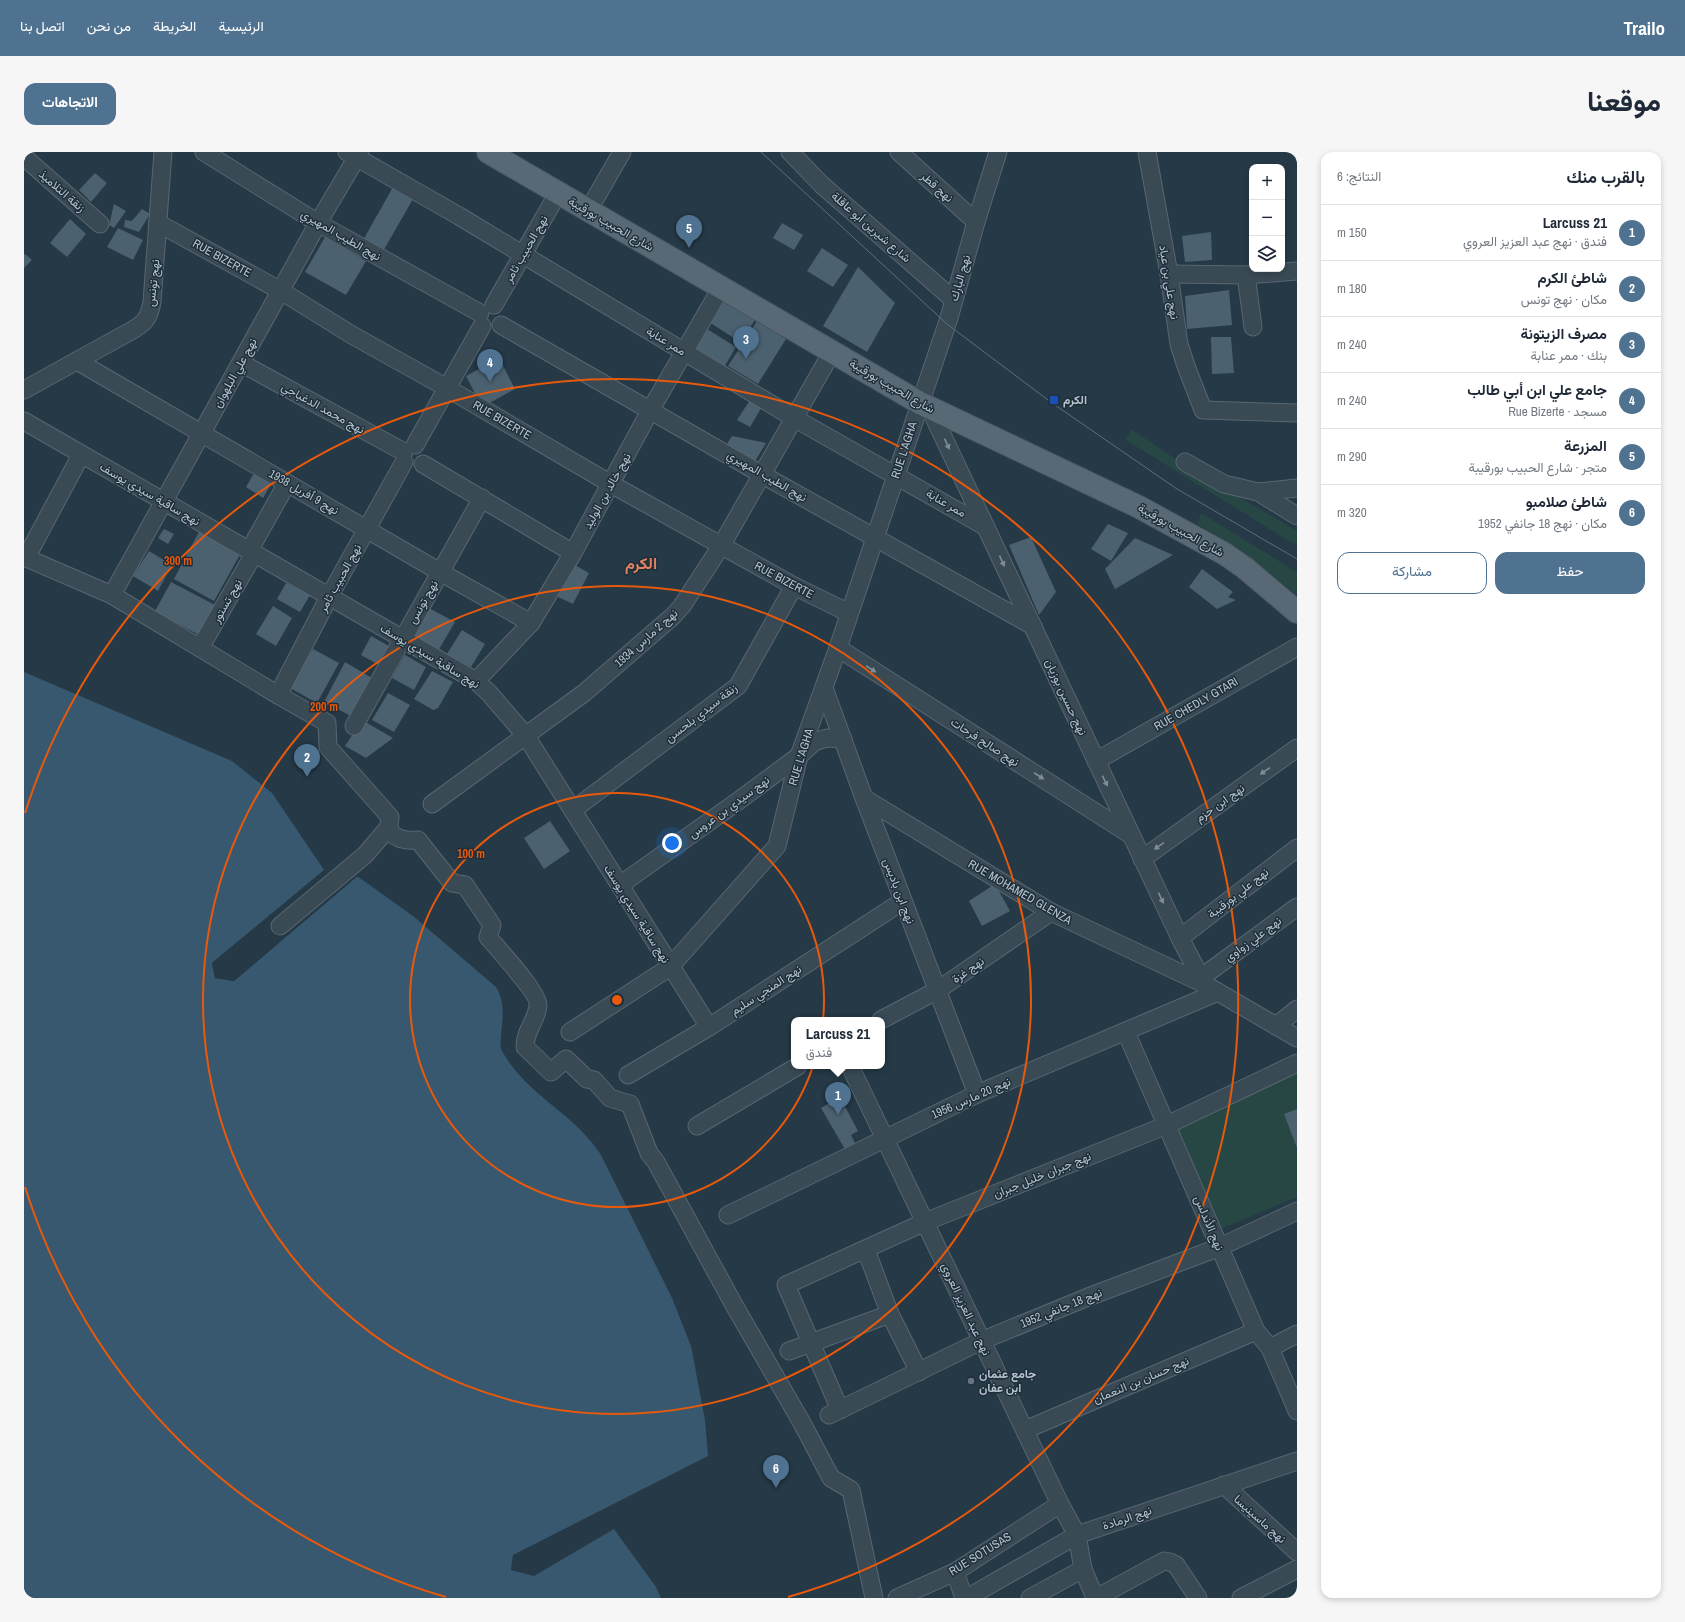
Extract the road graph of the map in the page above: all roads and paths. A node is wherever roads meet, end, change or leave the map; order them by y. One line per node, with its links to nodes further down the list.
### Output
1 (163, 152): 14 (street, نهج تونس)
2 (204, 152): 15 (street, نهج الطيب المهيري)
3 (488, 152): 11 (main road, شارع الحبيب بورقيبة)
4 (622, 152): 12 (street)
5 (790, 152): 23 (street, شارع شيرين أبو عاقلة)
6 (998, 152): 13 (street, نهج البارك)
7 (1146, 152): 19 (street, نهج علي بن عياد)
8 (355, 154): 15 (street, نهج علي البلهوان); 17 (street, ممر عنابة)
9 (904, 154): 13 (street, نهج قطر)
10 (24, 157): 16 (street, زنقة التلاميذ)
11 (558, 193): 12 (main road, شارع الحبيب بورقيبة); 17 (street, نهج الحبيب ثامر)
12 (588, 211): 21 (main road, شارع الحبيب بورقيبة)
13 (976, 222): 23 (street, نهج البارك)
14 (158, 223): 22 (street, RUE BIZERTE); 28 (street, نهج تونس)
15 (318, 223): 22 (street, نهج علي البلهوان); 24 (street, نهج الطيب المهيري)
16 (100, 224)
17 (522, 254): 24 (street, نهج الحبيب ثامر); 26 (street, ممر عنابة)
18 (1297, 271): 20 (street)
19 (1169, 274): 20 (street); 34 (street, نهج علي بن عياد)
20 (1246, 275): 25 (street)
21 (721, 288): 26 (street, نهج خالد بن الوليد); 27 (main road, شارع الحبيب بورقيبة)
22 (281, 291): 29 (street, نهج علي البلهوان); 30 (street, RUE BIZERTE)
23 (954, 300): 32 (street, نهج البارك)
24 (485, 315): 30 (street, نهج الحبيب ثامر); 33 (street, نهج الطيب المهيري)
25 (1253, 327)
26 (685, 352): 33 (street, نهج خالد بن الوليد); 35 (street, ممر عنابة)
27 (832, 352): 32 (main road, شارع الحبيب بورقيبة); 35 (street, نهج 2 مارس 1934)
28 (77, 361): 31 (street, نهج تونس); 37 (street, نهج 9 أفريل 1938)
29 (241, 363): 37 (street, نهج علي البلهوان); 38 (street, نهج محمد الدغباجي)
30 (447, 388): 38 (street, نهج الحبيب ثامر); 44 (street, RUE BIZERTE)
31 (24, 390)
32 (925, 406): 42 (street, RUE L'AGHA); 50 (street, نهج حسين بوزيان, one-way to 50); 61 (main road, شارع الحبيب بورقيبة)
33 (651, 410): 41 (street, نهج الطيب المهيري); 44 (street, نهج خالد بن الوليد)
34 (1297, 413)
35 (794, 418): 41 (street, نهج 2 مارس 1934); 42 (street, ممر عنابة)
36 (24, 421): 39 (street, نهج ساقية سيدي يوسف)
37 (202, 433): 43 (street, نهج 9 أفريل 1938); 48 (street, نهج علي البلهوان)
38 (408, 453): 47 (street); 51 (street, نهج الحبيب ثامر)
39 (81, 455): 48 (street, نهج ساقية سيدي يوسف); 56 (street)
40 (1186, 462): 46 (street)
41 (761, 474): 52 (street, نهج الطيب المهيري); 53 (street, نهج 2 مارس 1934)
42 (896, 474): 50 (street, ممر عنابة); 52 (street, RUE L'AGHA)
43 (287, 483): 51 (street, نهج 9 أفريل 1938); 54 (street, نهج تستور)
44 (611, 484): 53 (street, RUE BIZERTE); 55 (street, نهج خالد بن الوليد)
45 (1297, 488): 46 (street)
46 (1258, 492): 49 (street)
47 (482, 498): 55 (street); 57 (street, نهج تونس)
48 (163, 502): 54 (street, نهج ساقية سيدي يوسف); 59 (street, نهج علي البلهوان)
49 (1297, 516)
50 (986, 527): 64 (street, نهج حسين بوزيان, one-way to 64)
51 (366, 529): 57 (street, نهج 9 أفريل 1938); 60 (street, نهج الحبيب ثامر)
52 (875, 537): 62 (street, RUE L'AGHA); 64 (street, نهج الطيب المهيري)
53 (721, 546): 58 (street, RUE BIZERTE); 73 (street, نهج 2 مارس 1934)
54 (251, 552): 60 (street, نهج ساقية سيدي يوسف); 67 (street, نهج تستور)
55 (573, 553): 63 (street, نهج خالد بن الوليد)
56 (25, 557): 59 (street)
57 (440, 572): 63 (street, نهج 9 أفريل 1938); 65 (street, نهج تونس)
58 (794, 586): 62 (street, RUE BIZERTE); 80 (street, زنقة سيدي بلحسن)
59 (112, 595): 67 (street)
60 (329, 597): 65 (street, نهج ساقية سيدي يوسف); 71 (street, نهج الحبيب ثامر)
61 (1297, 612)
62 (848, 613): 68 (street, RUE L'AGHA)
63 (531, 623): 69 (street, نهج خالد بن الوليد)
64 (1033, 626): 77 (street, نهج حسين بوزيان)
65 (402, 638): 69 (street, نهج ساقية سيدي يوسف); 72 (street, نهج تونس)
66 (1297, 647): 77 (street, RUE CHEDLY GTARI)
67 (200, 648): 71 (street)
68 (838, 648): 70 (street, RUE L'AGHA); 82 (street, نهج صالح فرحات, one-way to 82)
69 (476, 681): 73 (street, نهج ساقية سيدي يوسف)
70 (824, 688): 74 (street, نهج ابن باديس); 76 (street, RUE L'AGHA)
71 (278, 695): 81 (street)
72 (354, 726)
73 (526, 736): 79 (street, نهج 2 مارس 1934); 80 (street, نهج ساقية سيدي يوسف)
74 (843, 740): 76 (street, نهج سيدي بن عروس); 78 (street, نهج ابن باديس)
75 (1297, 748): 84 (street, نهج ابن حزم, one-way to 84)
76 (799, 756): 85 (street, نهج سيدي بن عروس); 91 (street, RUE L'AGHA)
77 (1096, 761): 82 (street, نهج حسين بوزيان, one-way to 82)
78 (864, 798): 86 (street, نهج ابن باديس); 88 (street, RUE MOHAMED GLENZA)
79 (432, 804)
80 (573, 810): 85 (street, نهج ساقية سيدي يوسف)
81 (389, 827): 89 (street); 132 (street)
82 (1132, 835): 84 (street, نهج حسين بوزيان)
83 (1297, 848): 90 (street, نهج علي بورقيبة)
84 (1142, 858): 90 (street, نهج حسين بوزيان, one-way to 90)
85 (620, 885): 91 (street, نهج ساقية سيدي يوسف)
86 (903, 902): 93 (street, نهج ابن باديس); 97 (street, نهج المنجي سليم)
87 (1297, 907): 92 (street, نهج علي زواوي)
88 (1051, 912): 92 (street, RUE MOHAMED GLENZA); 93 (street, نهج غزة)
89 (280, 926)
90 (1180, 938): 92 (street, نهج حسين بوزيان)
91 (670, 967): 97 (street, نهج ساقية سيدي يوسف); 98 (street, RUE L'AGHA)
92 (1211, 983): 96 (street, RUE MOHAMED GLENZA); 99 (street, نهج 20 مارس 1956)
93 (938, 990): 95 (street, نهج غزة); 105 (street, نهج ابن باديس)
94 (1297, 1009): 96 (street)
95 (885, 1018)
96 (1276, 1026): 100 (street, RUE MOHAMED GLENZA)
97 (709, 1027): 104 (street, نهج المنجي سليم)
98 (570, 1032)
99 (1126, 1032): 105 (street, نهج 20 مارس 1956); 106 (street, نهج الأندلس)
100 (1297, 1038)
101 (1297, 1063): 106 (street, نهج جبران خليل جبران)
102 (793, 1069): 107 (street)
103 (851, 1069): 108 (street, نهج عبد العزيز العروي)
104 (628, 1075)
105 (977, 1094): 108 (street, نهج 20 مارس 1956)
106 (1167, 1125): 111 (street, نهج جبران خليل جبران); 112 (street, نهج الأندلس)
107 (697, 1126)
108 (885, 1138): 110 (street, نهج 20 مارس 1956); 111 (street, نهج عبد العزيز العروي)
109 (1297, 1211): 112 (street, نهج 18 جانفي 1952)
110 (728, 1215)
111 (925, 1222): 113 (street, نهج جبران خليل جبران); 117 (street, نهج عبد العزيز العروي)
112 (1220, 1247): 115 (street, نهج الأندلس); 117 (street, نهج 18 جانفي 1952)
113 (866, 1250): 114 (street); 118 (street, نهج جبران خليل جبران)
114 (890, 1314): 118 (street); 121 (street)
115 (1256, 1331): 119 (street, نهج الأندلس); 123 (street, نهج حسان بن النعمان)
116 (1297, 1334): 119 (street)
117 (981, 1341): 121 (street, نهج 18 جانفي 1952); 123 (street, نهج عبد العزيز العروي)
118 (811, 1344): 120 (street); 121 (street, نهج 18 جانفي 1952)
119 (1270, 1348): 122 (street, نهج الأندلس)
120 (789, 1351)
121 (919, 1372)
122 (1297, 1411)
123 (1025, 1430): 126 (street, نهج عبد العزيز العروي)
124 (1297, 1461): 125 (street, نهج الرمادة)
125 (1224, 1485): 127 (street, نهج الرمادة); 128 (street, نهج ماسينيسا)
126 (1060, 1504): 127 (street, نهج عبد العزيز العروي); 131 (street, RUE SOTUSAS)
127 (1077, 1535): 129 (street, نهج عبد العزيز العروي); 134 (street, نهج الرمادة)
128 (1297, 1552)
129 (1083, 1569): 135 (street); 136 (street, نهج عبد العزيز العروي)
130 (1297, 1569): 138 (street)
131 (955, 1572): 133 (street, RUE SOTUSAS); 134 (street)
132 (874, 1598)
133 (897, 1598)
134 (966, 1598)
135 (1030, 1598)
136 (1096, 1598): 137 (street)
137 (1198, 1598)
138 (1241, 1598)

